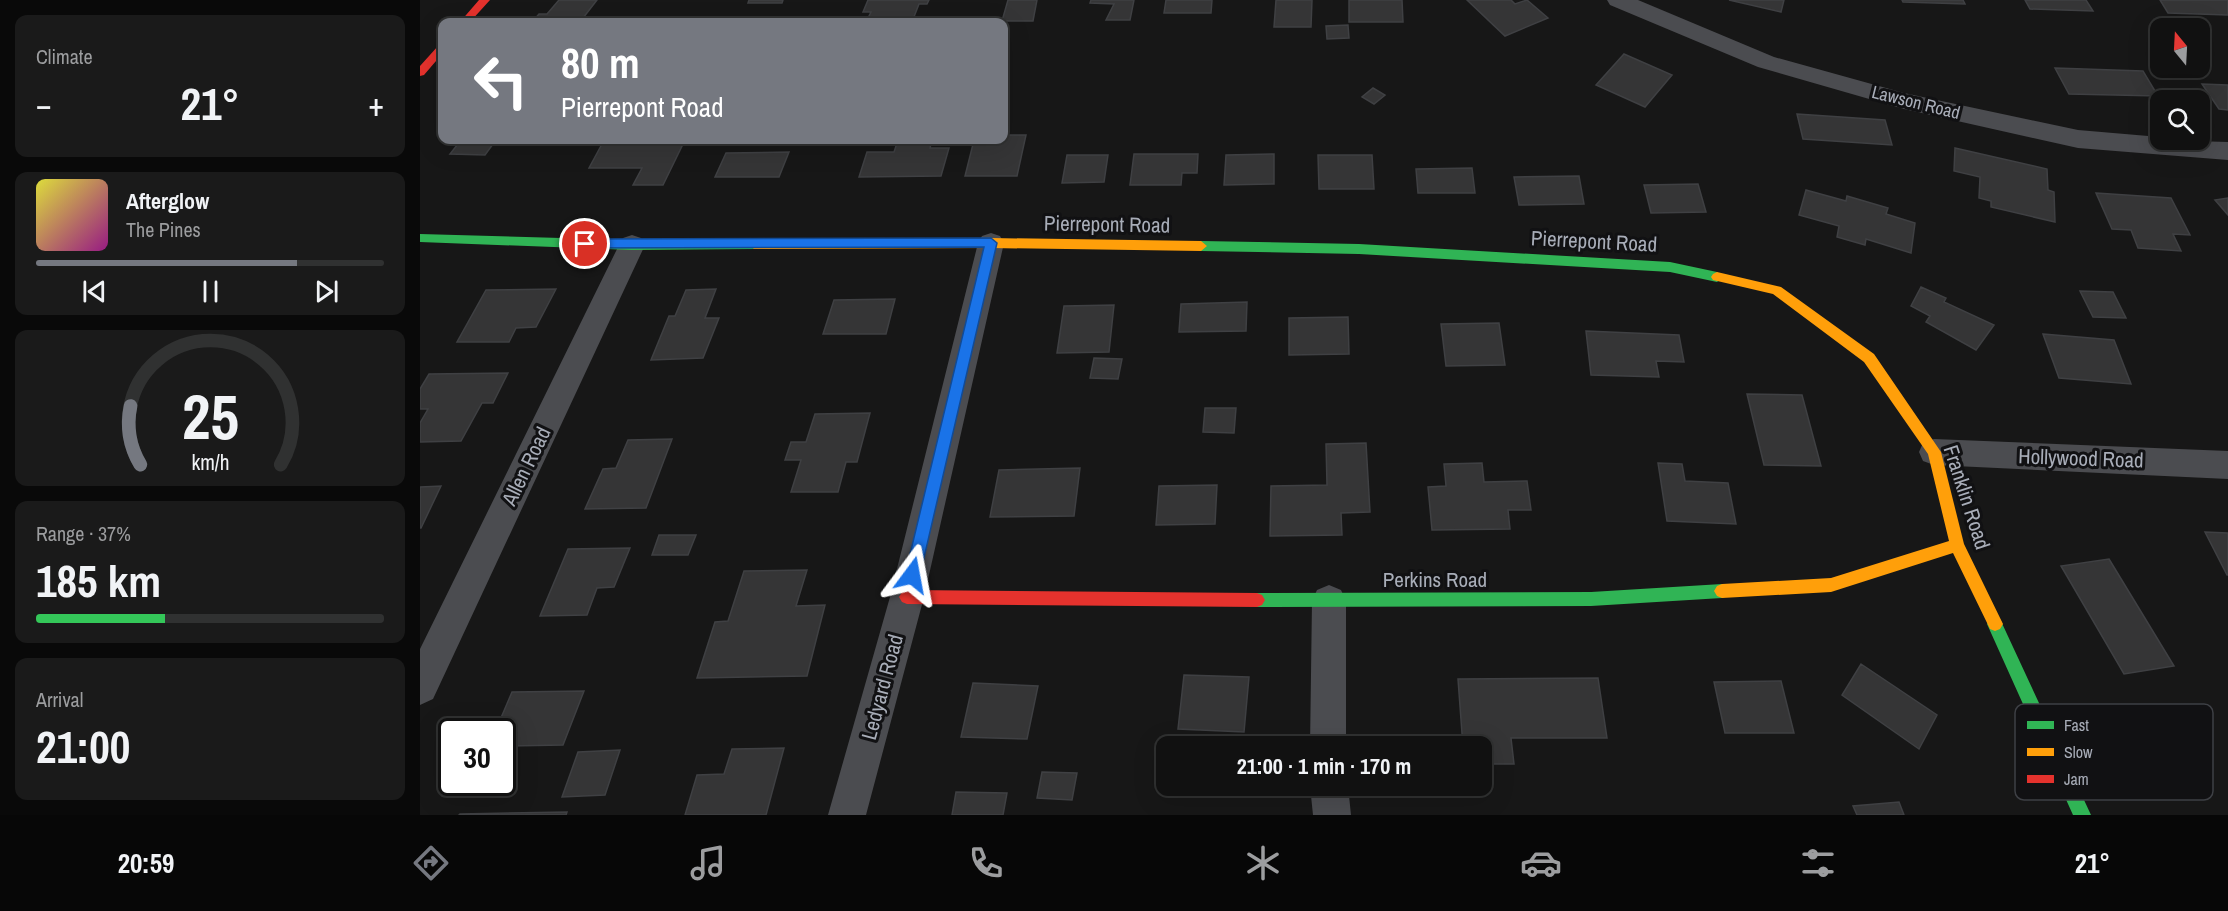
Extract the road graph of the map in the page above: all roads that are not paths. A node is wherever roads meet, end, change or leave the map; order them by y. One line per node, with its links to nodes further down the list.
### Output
1 (485, 0): 3 (street)
2 (1618, 0): 6 (street, Lawson Road)
3 (469, 18)
4 (438, 53): 5 (street)
5 (420, 73)
6 (2228, 151)
7 (420, 238): 9 (street, Pierrepont Road)
8 (991, 243): 9 (street, Pierrepont Road); 10 (street, Pierrepont Road); 14 (street, Ledyard Road)
9 (632, 245): 16 (street, Allen Road)
10 (1788, 298): 11 (street, Franklin Road)
11 (1934, 452): 12 (street, Hollywood Road); 13 (street, Franklin Road)
12 (2228, 465)
13 (1957, 545): 15 (street, Perkins Road); 17 (street, Franklin Road)
14 (907, 597): 15 (street, Perkins Road); 21 (street, Ledyard Road)
15 (1329, 601): 18 (street)
16 (420, 687)
17 (2033, 704)
18 (1328, 736)
19 (1330, 796): 22 (street)
20 (2076, 800): 23 (street, Franklin Road)
21 (848, 815)
22 (1332, 815)
23 (2082, 815)

